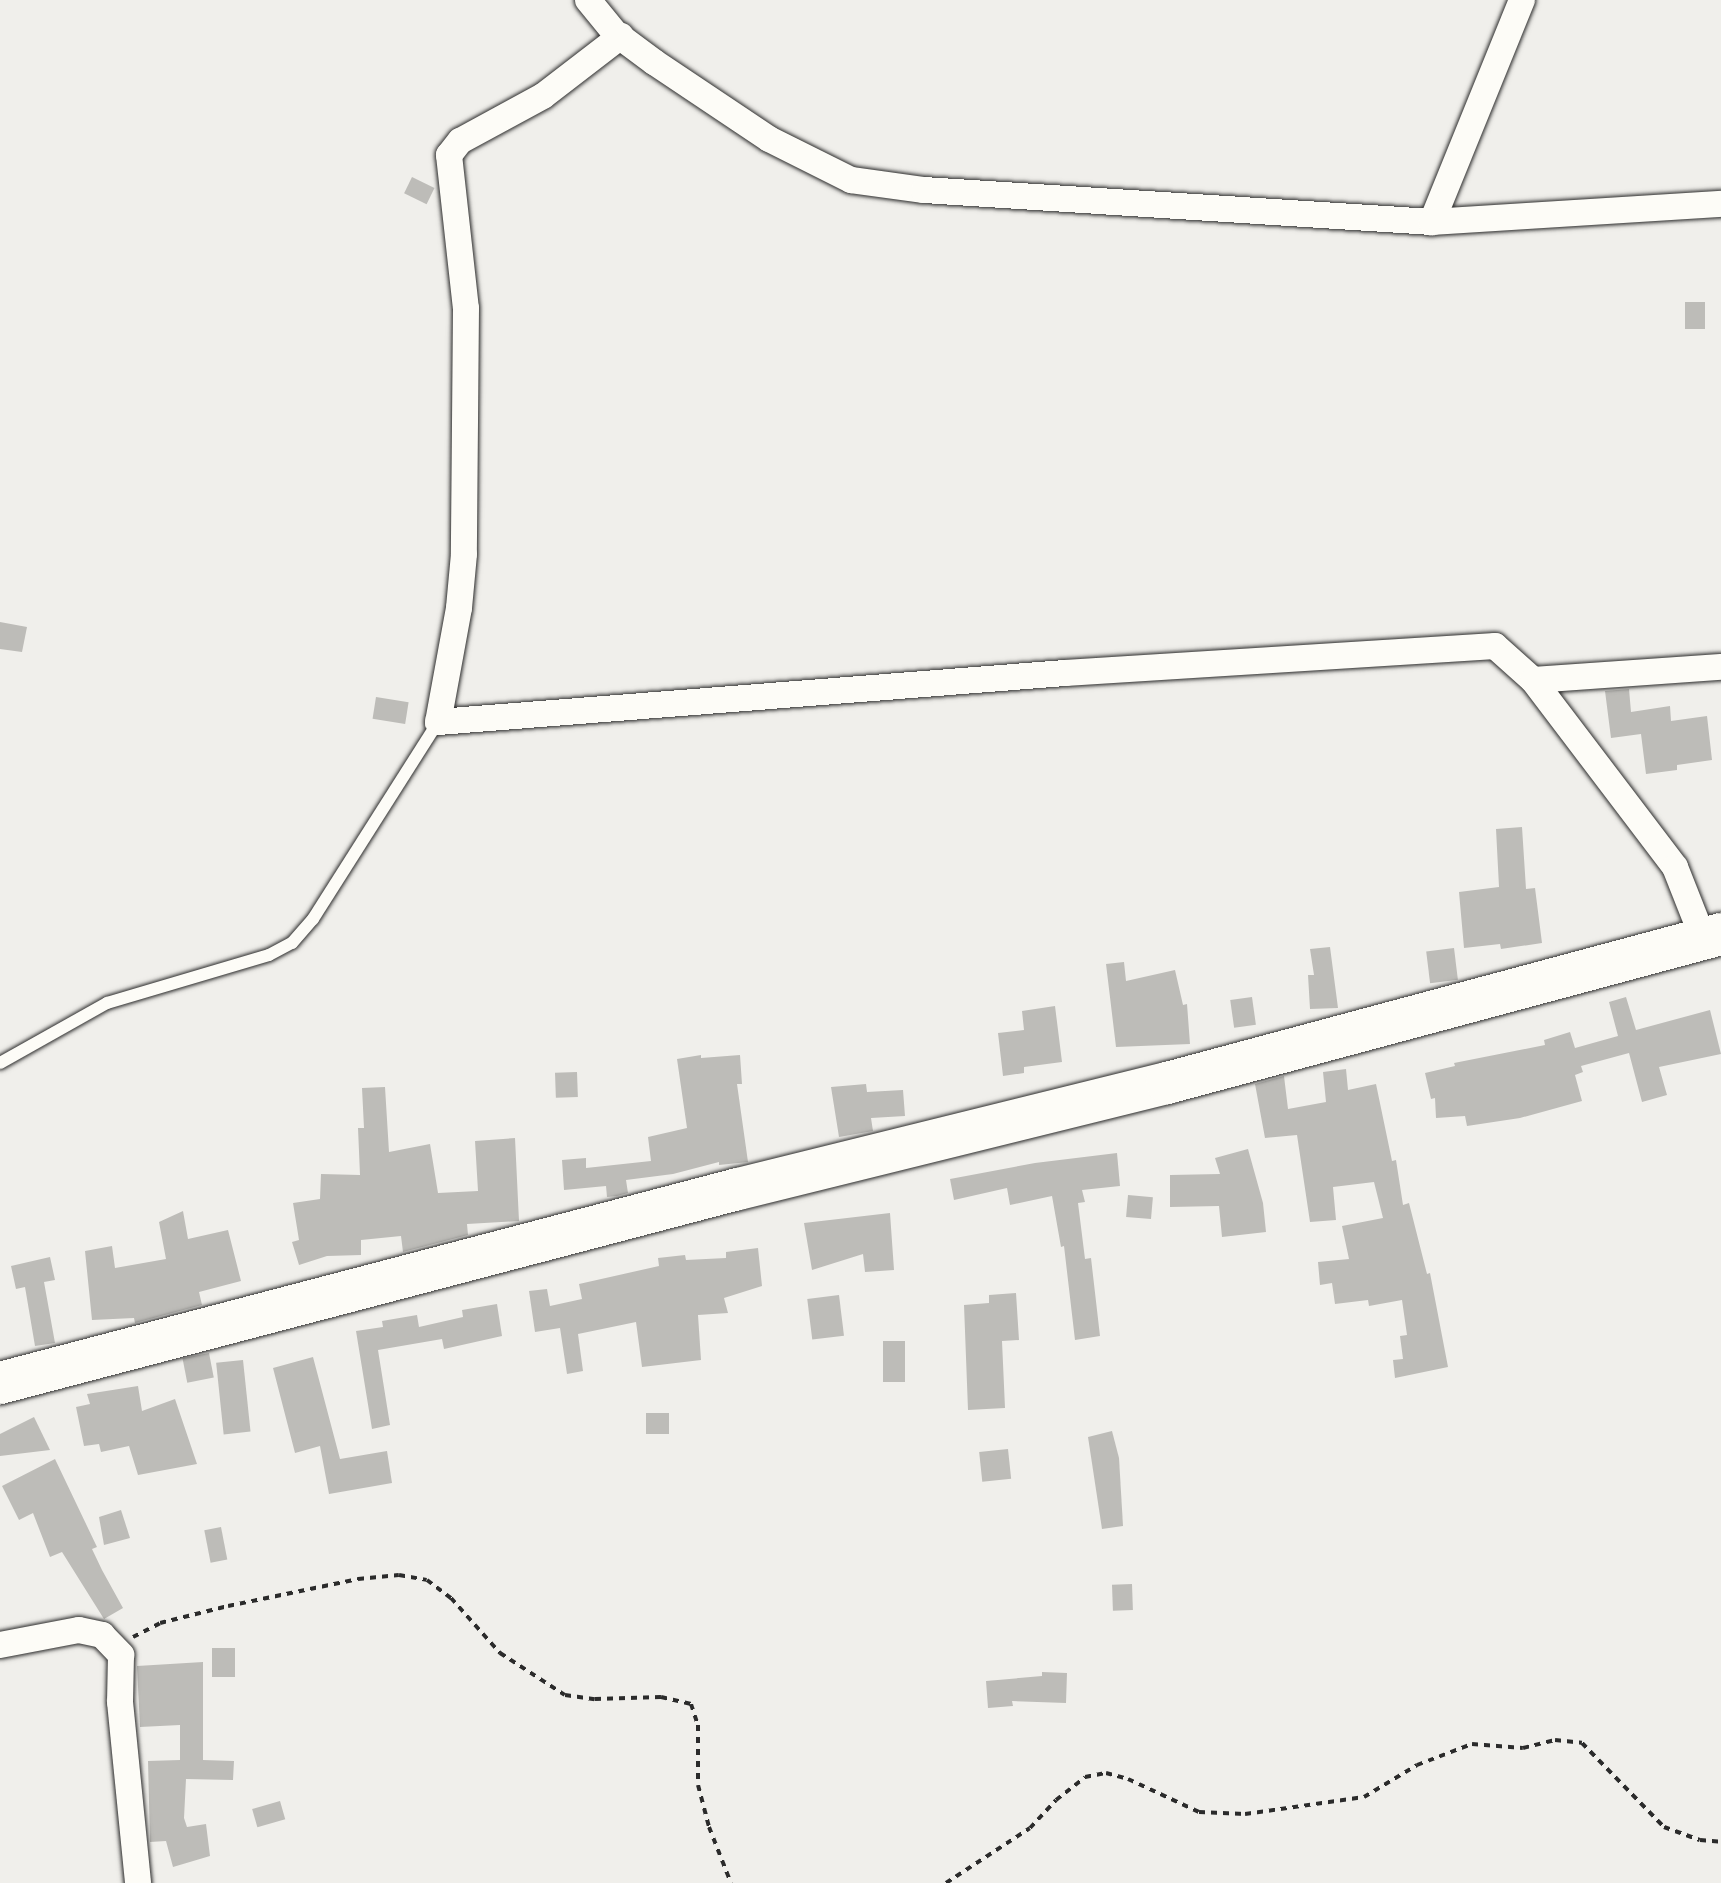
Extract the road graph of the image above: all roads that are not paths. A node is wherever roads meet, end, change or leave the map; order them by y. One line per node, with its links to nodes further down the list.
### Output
1 (588, 0): 3 (street)
2 (1522, 0): 5 (street)
3 (621, 36): 5 (street); 8 (street)
4 (1721, 204): 5 (street)
5 (1432, 222)
6 (1721, 667): 7 (street)
7 (1533, 680): 8 (street); 9 (street)
8 (438, 722): 10 (lane)
9 (1712, 936): 11 (highway)
10 (0, 1063)
11 (0, 1383)
12 (0, 1645): 13 (street)
13 (138, 1883)

